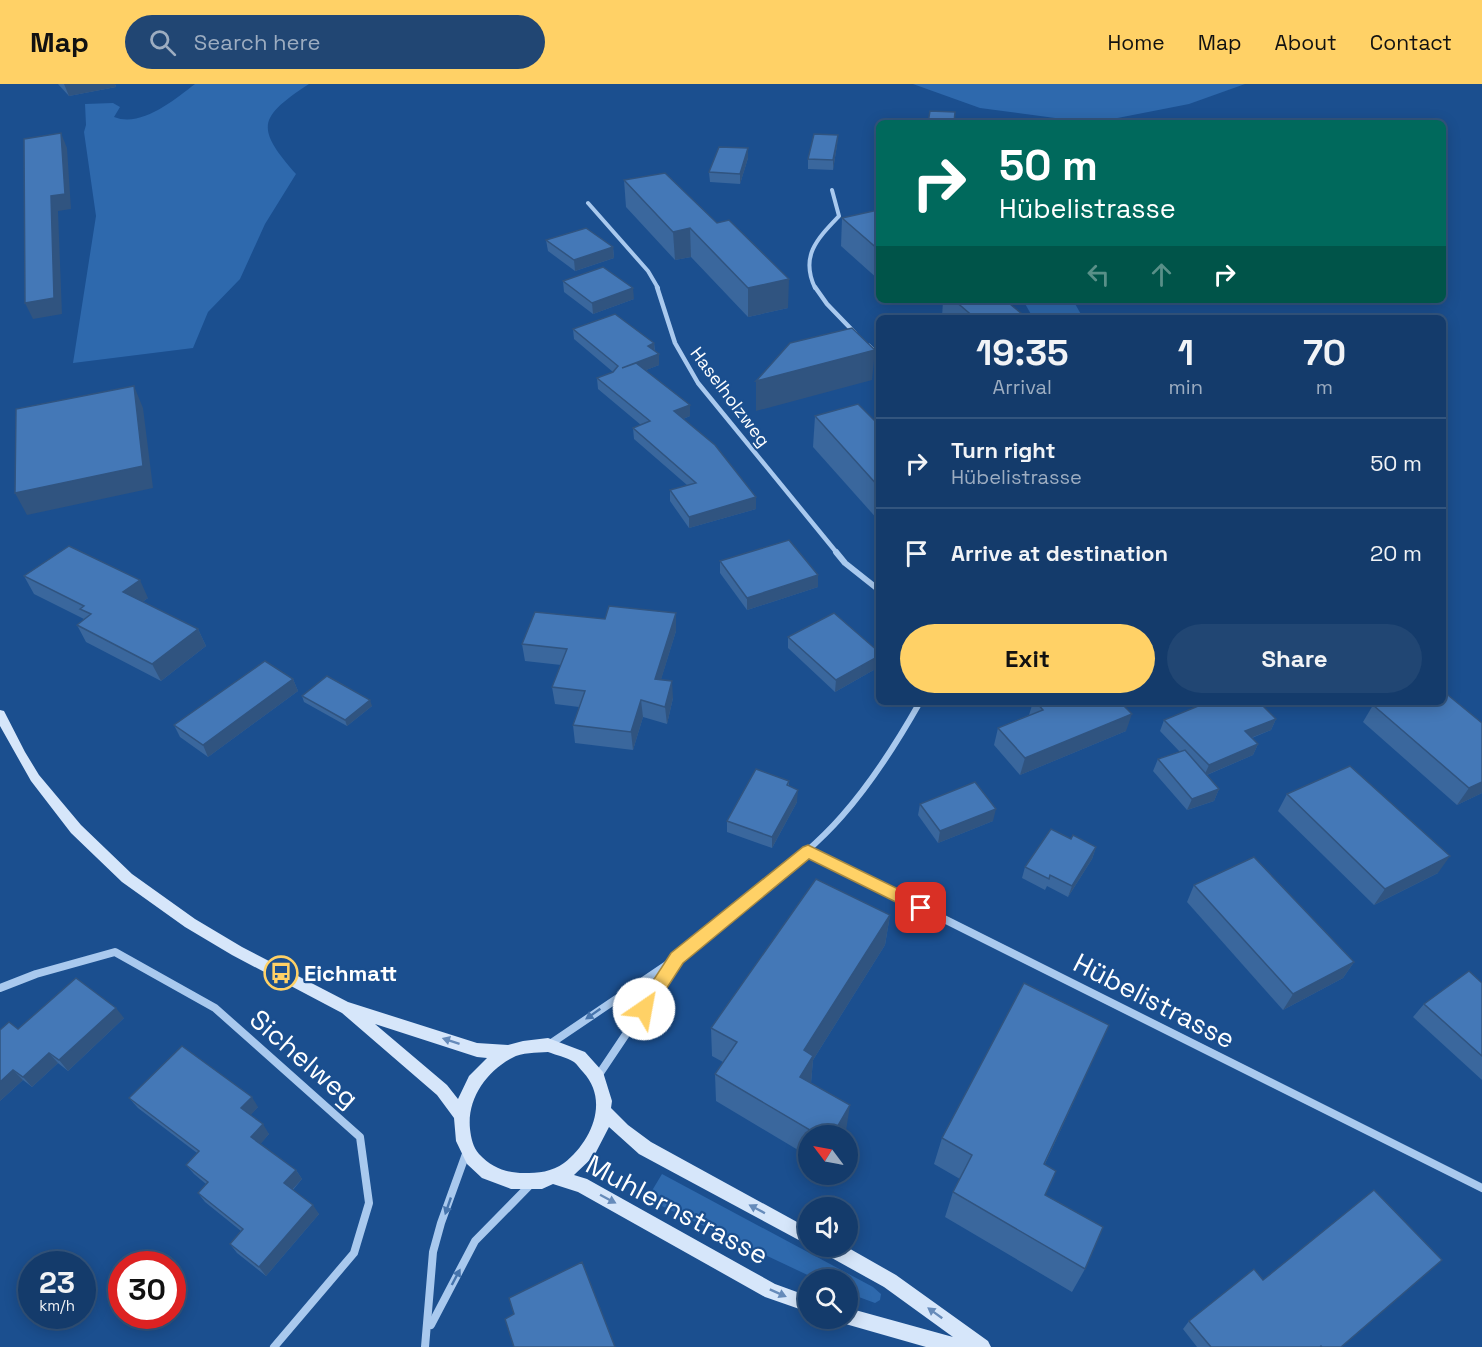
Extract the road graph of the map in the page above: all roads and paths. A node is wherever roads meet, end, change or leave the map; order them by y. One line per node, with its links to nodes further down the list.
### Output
1 (832, 190): 3 (street)
2 (588, 202): 6 (street, Haselholzweg)
3 (857, 335)
4 (864, 342): 5 (street)
5 (876, 353)
6 (876, 588)
7 (918, 705): 9 (street)
8 (0, 714): 12 (street, Muhlernstrasse)
9 (808, 851): 10 (street); 21 (street, Hübelistrasse)
10 (677, 958): 13 (street, one-way to 13); 15 (street)
11 (0, 988): 27 (street, Sichelweg)
12 (344, 1007): 14 (street, Muhlernstrasse, one-way to 12); 17 (street, Muhlernstrasse)
13 (548, 1045): 14 (street, Muhlernstrasse); 15 (street, Muhlernstrasse)
14 (508, 1052): 17 (street, Muhlernstrasse)
15 (597, 1076): 16 (street, Muhlernstrasse)
16 (605, 1112): 19 (street, Muhlernstrasse); 22 (street, Muhlernstrasse, one-way to 16)
17 (461, 1114): 18 (street, Muhlernstrasse)
18 (467, 1150): 20 (street, Muhlernstrasse); 26 (street, one-way to 26)
19 (554, 1177): 20 (street, Muhlernstrasse); 24 (street, Muhlernstrasse, one-way to 24)
20 (533, 1182): 26 (street, one-way to 20)
21 (1482, 1188)
22 (798, 1232)
23 (846, 1257): 30 (street, one-way to 23)
24 (798, 1301)
25 (858, 1320): 29 (street)
26 (429, 1328): 28 (street)
27 (274, 1347)
28 (425, 1347)
29 (958, 1347)
30 (982, 1347)

